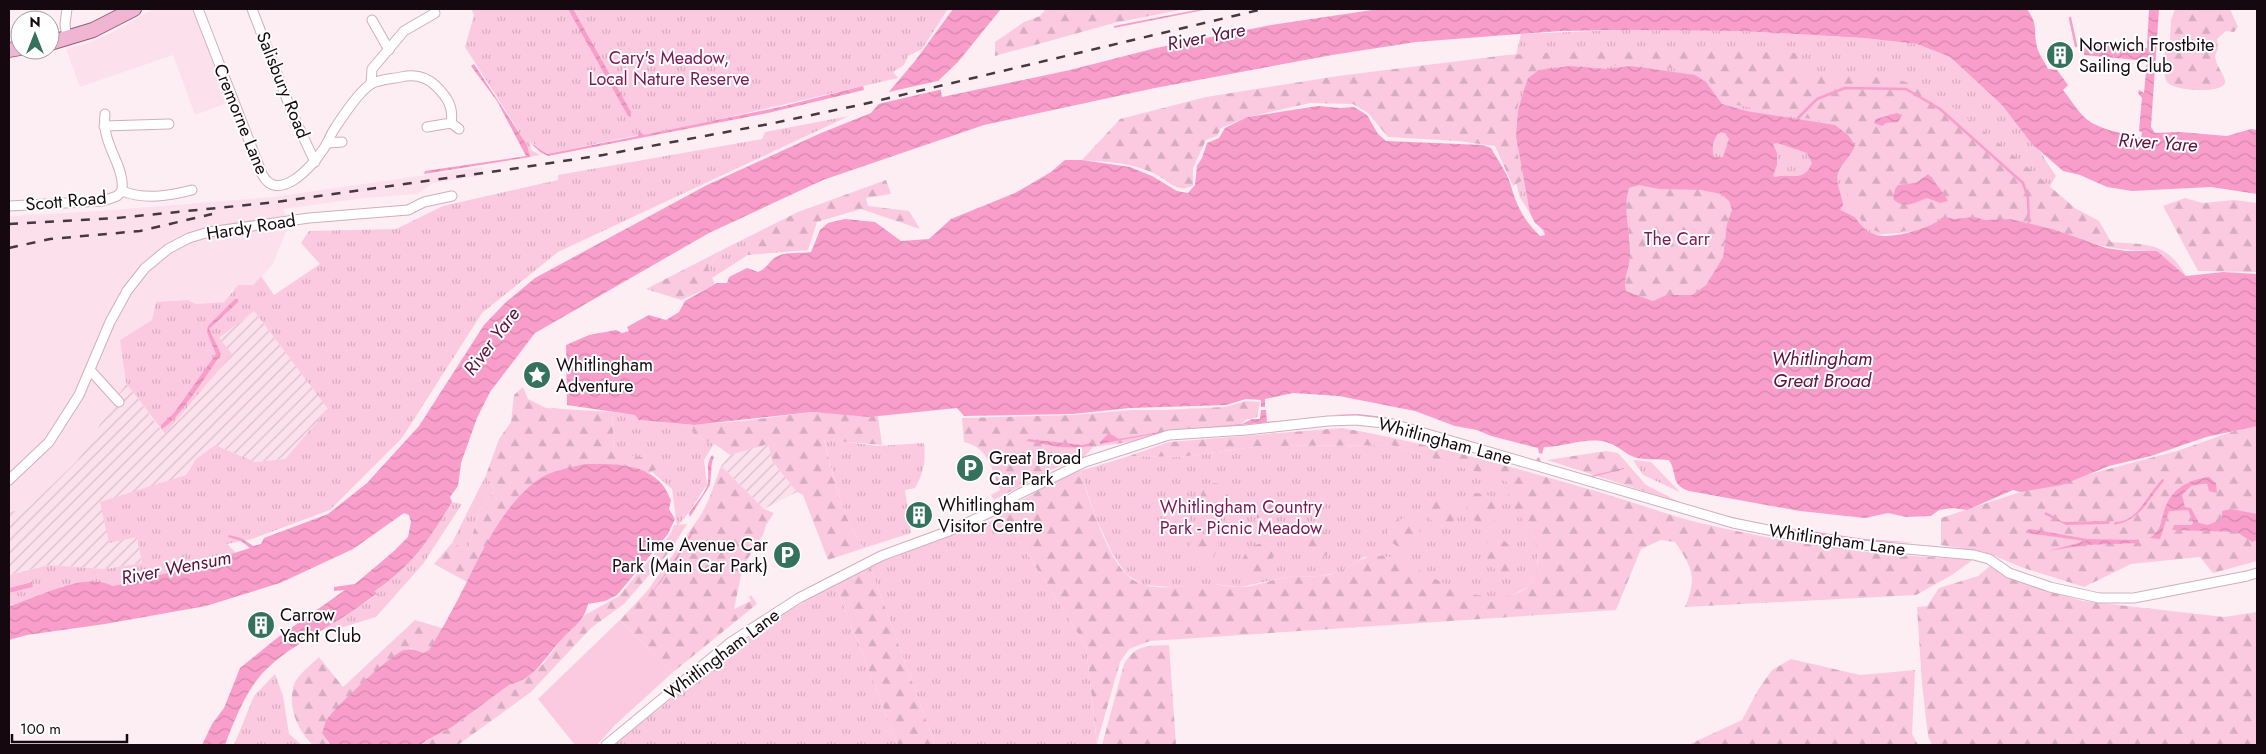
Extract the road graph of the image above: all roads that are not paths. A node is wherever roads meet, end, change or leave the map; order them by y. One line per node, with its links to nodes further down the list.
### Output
1 (67, 9): 7 (street)
2 (134, 9): 7 (main road)
3 (198, 9): 19 (street, Cremorne Lane)
4 (252, 9): 19 (street, Salisbury Road)
5 (435, 13): 9 (street, Cremorne Lane)
6 (372, 20): 9 (street)
7 (67, 39): 8 (main road)
8 (60, 41)
9 (389, 50): 10 (street, Cremorne Lane)
10 (371, 84): 12 (street); 18 (street, Cremorne Lane)
11 (105, 114): 14 (street)
12 (451, 123): 15 (street); 16 (street)
13 (169, 124): 14 (street)
14 (104, 126): 21 (street)
15 (427, 127)
16 (459, 129)
17 (342, 142): 18 (street)
18 (327, 143): 19 (street, Cremorne Lane)
19 (314, 162)
20 (186, 189): 21 (street)
21 (122, 191): 23 (street, Scott Road)
22 (452, 196): 24 (street, Hardy Road)
23 (9, 206)
24 (91, 371): 25 (street); 26 (street, Hardy Road)
25 (119, 402)
26 (9, 480)
27 (2257, 573): 28 (street, Whitlingham Lane)
28 (606, 745)

